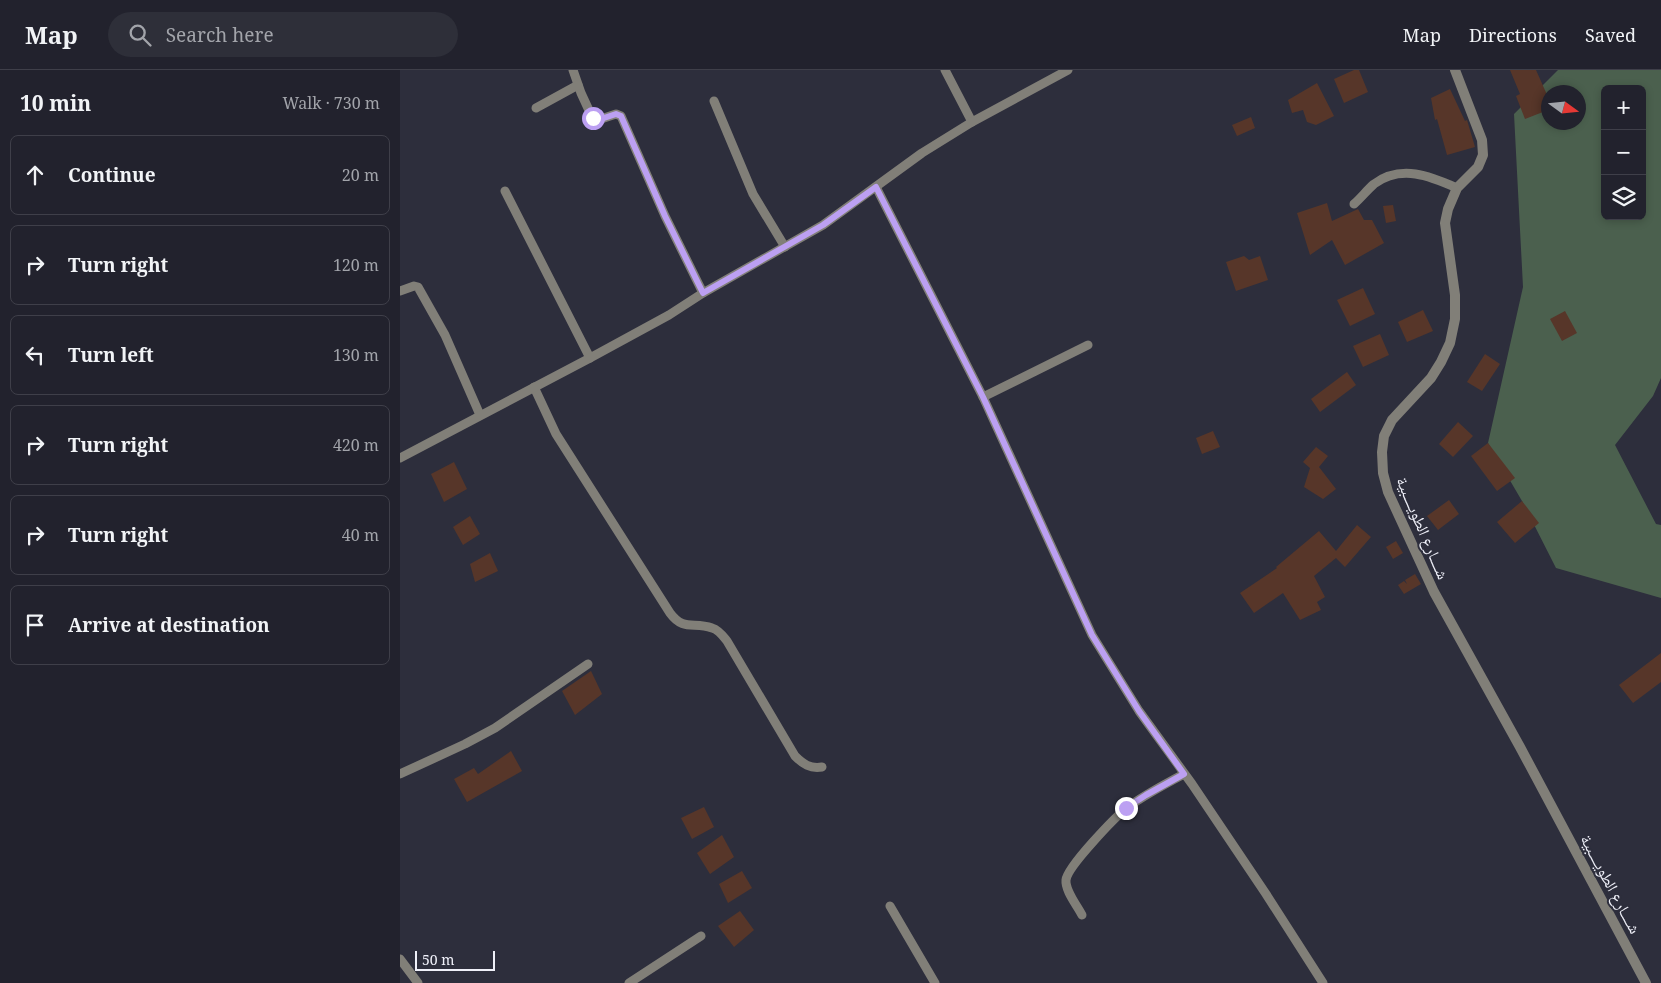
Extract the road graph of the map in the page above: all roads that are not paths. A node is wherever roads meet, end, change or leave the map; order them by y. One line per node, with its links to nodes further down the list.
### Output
1 (573, 70): 5 (street)
2 (945, 70): 8 (street)
3 (1068, 70): 8 (street)
4 (1455, 70): 10 (street, شــــارع الطويــــبية)
5 (578, 85): 7 (street); 15 (street)
6 (714, 101): 13 (street)
7 (536, 108)
8 (972, 122): 9 (street)
9 (876, 187): 13 (street); 19 (street)
10 (1457, 188): 12 (street); 34 (street, شــــارع الطويــــبية)
11 (505, 191): 17 (street)
12 (1354, 204)
13 (785, 247): 15 (street)
14 (400, 291): 20 (street)
15 (703, 293): 17 (street)
16 (1088, 345): 19 (street)
17 (590, 358): 18 (street)
18 (534, 387): 20 (street); 23 (street)
19 (983, 397): 25 (street)
20 (480, 415): 21 (street)
21 (400, 458)
22 (588, 664): 24 (street)
23 (822, 767)
24 (400, 774)
25 (1184, 774): 27 (street); 33 (street)
26 (890, 906): 32 (street)
27 (1082, 915)
28 (701, 936): 31 (street)
29 (400, 959): 30 (street)
30 (418, 983)
31 (629, 983)
32 (935, 983)
33 (1323, 983)
34 (1646, 983)

